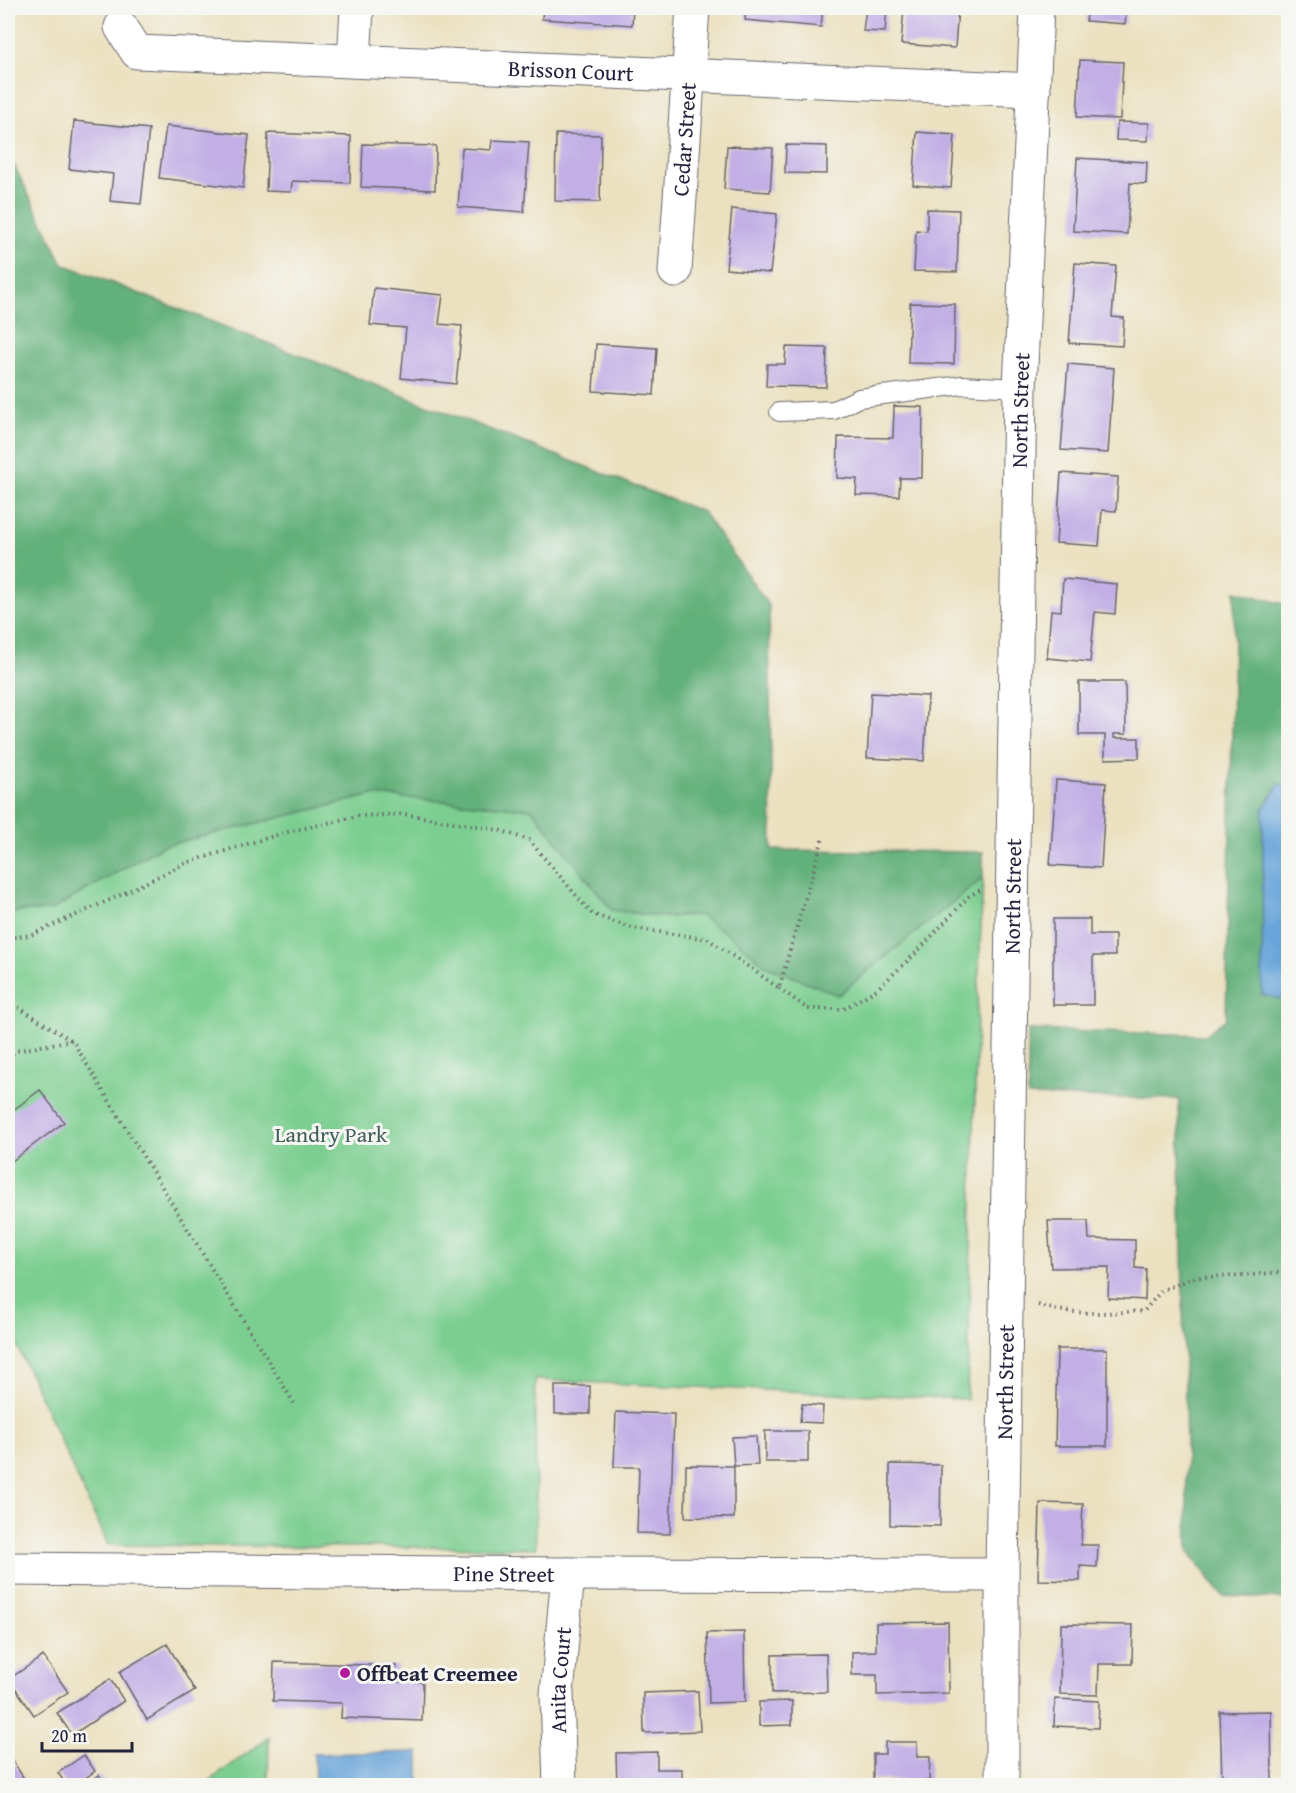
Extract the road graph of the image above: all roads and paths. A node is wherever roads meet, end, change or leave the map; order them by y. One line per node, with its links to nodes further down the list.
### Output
1 (357, 8): 5 (street)
2 (693, 8): 6 (street, Cedar Street)
3 (1037, 8): 7 (street, North Street)
4 (121, 27): 5 (street, Brisson Court)
5 (354, 61): 6 (street, Brisson Court)
6 (688, 75): 7 (street, Brisson Court); 8 (street, Cedar Street)
7 (1034, 90): 9 (street, North Street)
8 (675, 271)
9 (1020, 388): 10 (lane); 12 (street, North Street)
10 (779, 412)
11 (823, 838): 14 (path)
12 (1012, 874): 14 (path); 19 (street, North Street)
13 (8, 938): 14 (path)
14 (779, 988)
15 (8, 1001): 16 (path)
16 (72, 1040): 17 (path); 20 (path)
17 (8, 1058)
18 (1288, 1271): 19 (path)
19 (1006, 1295): 23 (street, North Street)
20 (294, 1403)
21 (8, 1569): 22 (street, Pine Street)
22 (568, 1574): 23 (street, Pine Street); 24 (street, Anita Court)
23 (1002, 1575): 25 (street, North Street)
24 (560, 1785)
25 (1002, 1785)

